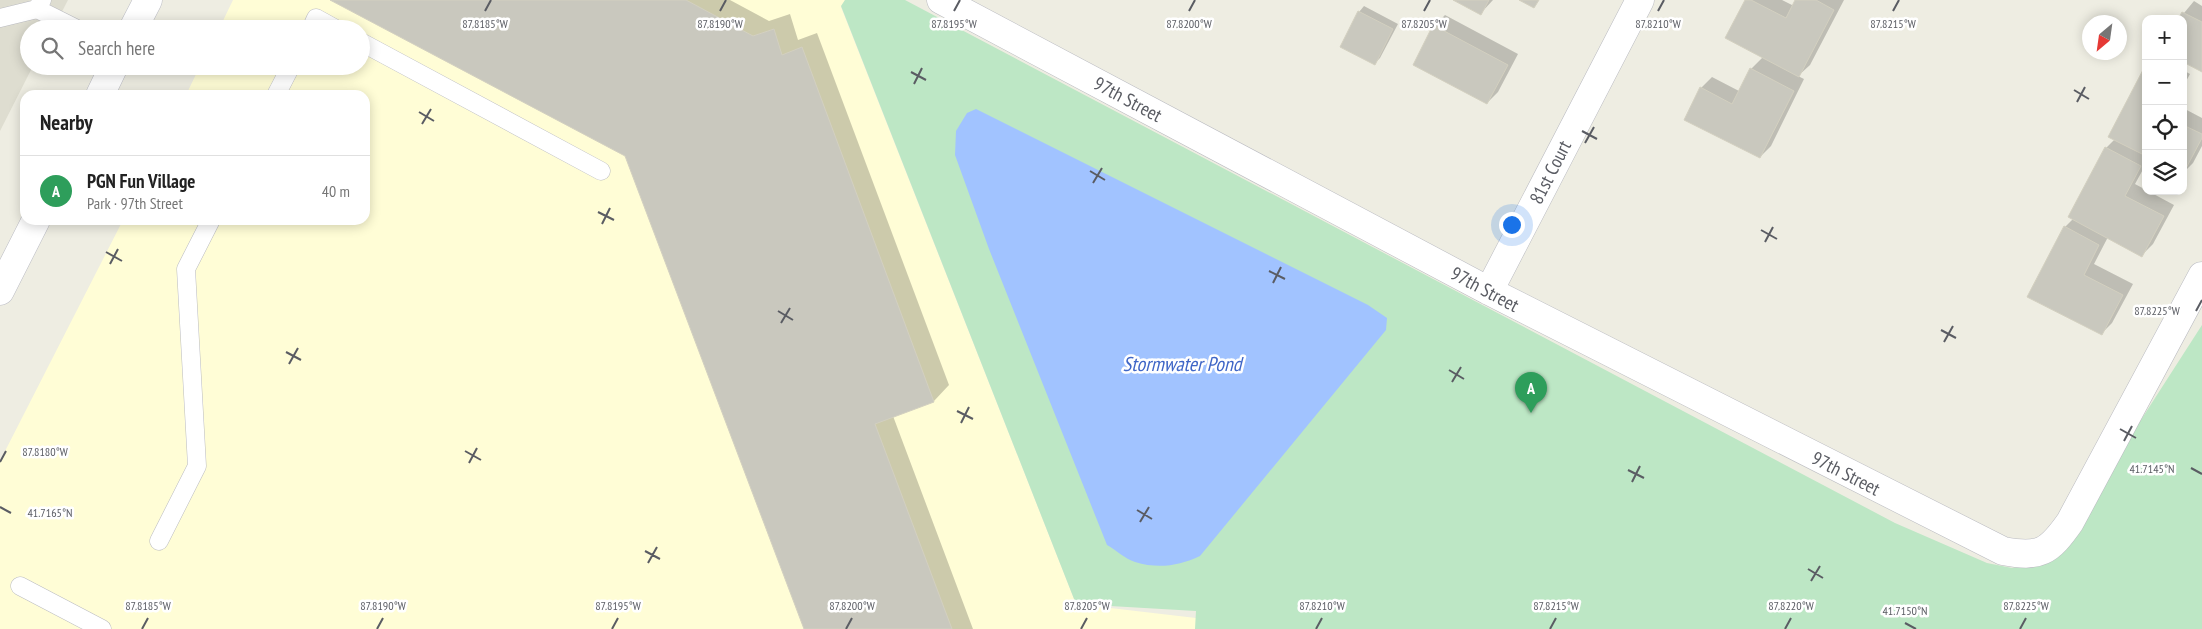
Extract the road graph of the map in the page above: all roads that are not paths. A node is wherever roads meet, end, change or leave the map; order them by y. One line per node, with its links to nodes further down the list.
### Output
1 (148, 0): 7 (street)
2 (941, 0): 18 (street, 97th Street)
3 (1640, 0): 18 (street, 81st Court)
4 (40, 5): 5 (lane); 6 (lane)
5 (0, 18)
6 (63, 20)
7 (138, 20)
8 (370, 47): 13 (lane)
9 (110, 75): 11 (street)
10 (286, 75): 12 (lane)
11 (102, 90)
12 (279, 90)
13 (601, 170)
14 (33, 225): 17 (street)
15 (208, 225): 19 (lane)
16 (2202, 276): 18 (street, 97th Street)
17 (0, 291)
18 (1489, 291)
19 (159, 541)
20 (20, 586): 21 (lane)
21 (102, 629)

